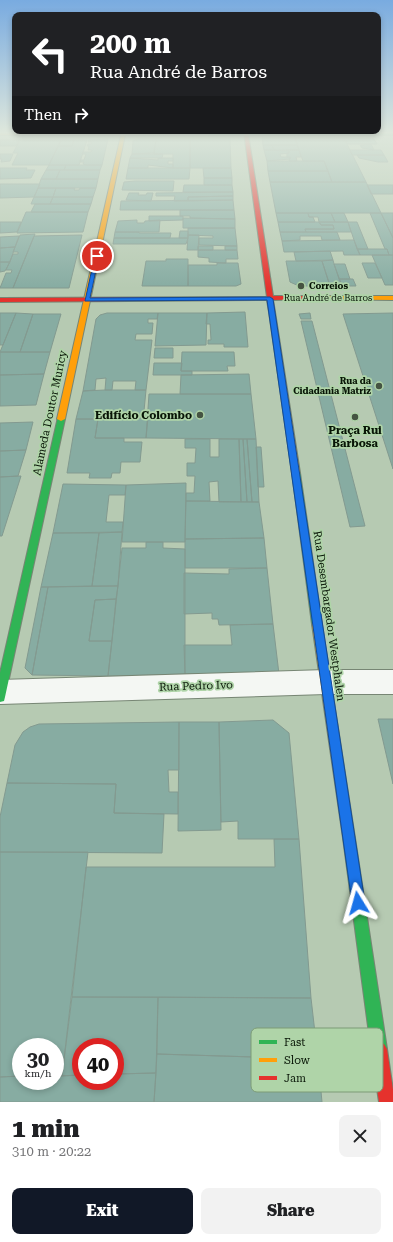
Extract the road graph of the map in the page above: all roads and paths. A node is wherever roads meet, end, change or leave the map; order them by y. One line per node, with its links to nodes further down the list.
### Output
1 (113, 184): 6 (street, Alameda Doutor Muricy)
2 (253, 184): 4 (street, Rua Desembargador Westphalen)
3 (393, 298): 4 (street, Rua André de Barros)
4 (270, 299): 6 (street, Rua André de Barros); 7 (street, Rua Desembargador Westphalen)
5 (0, 300): 6 (street, Rua André de Barros)
6 (87, 300): 9 (street, Alameda Doutor Muricy)
7 (326, 682): 8 (street, Rua Pedro Ivo); 9 (street, Rua Pedro Ivo); 10 (street, Rua Desembargador Westphalen)
8 (393, 682)
9 (0, 694)
10 (377, 1028)
11 (383, 1068): 12 (street, Rua Desembargador Westphalen)
12 (388, 1102)

